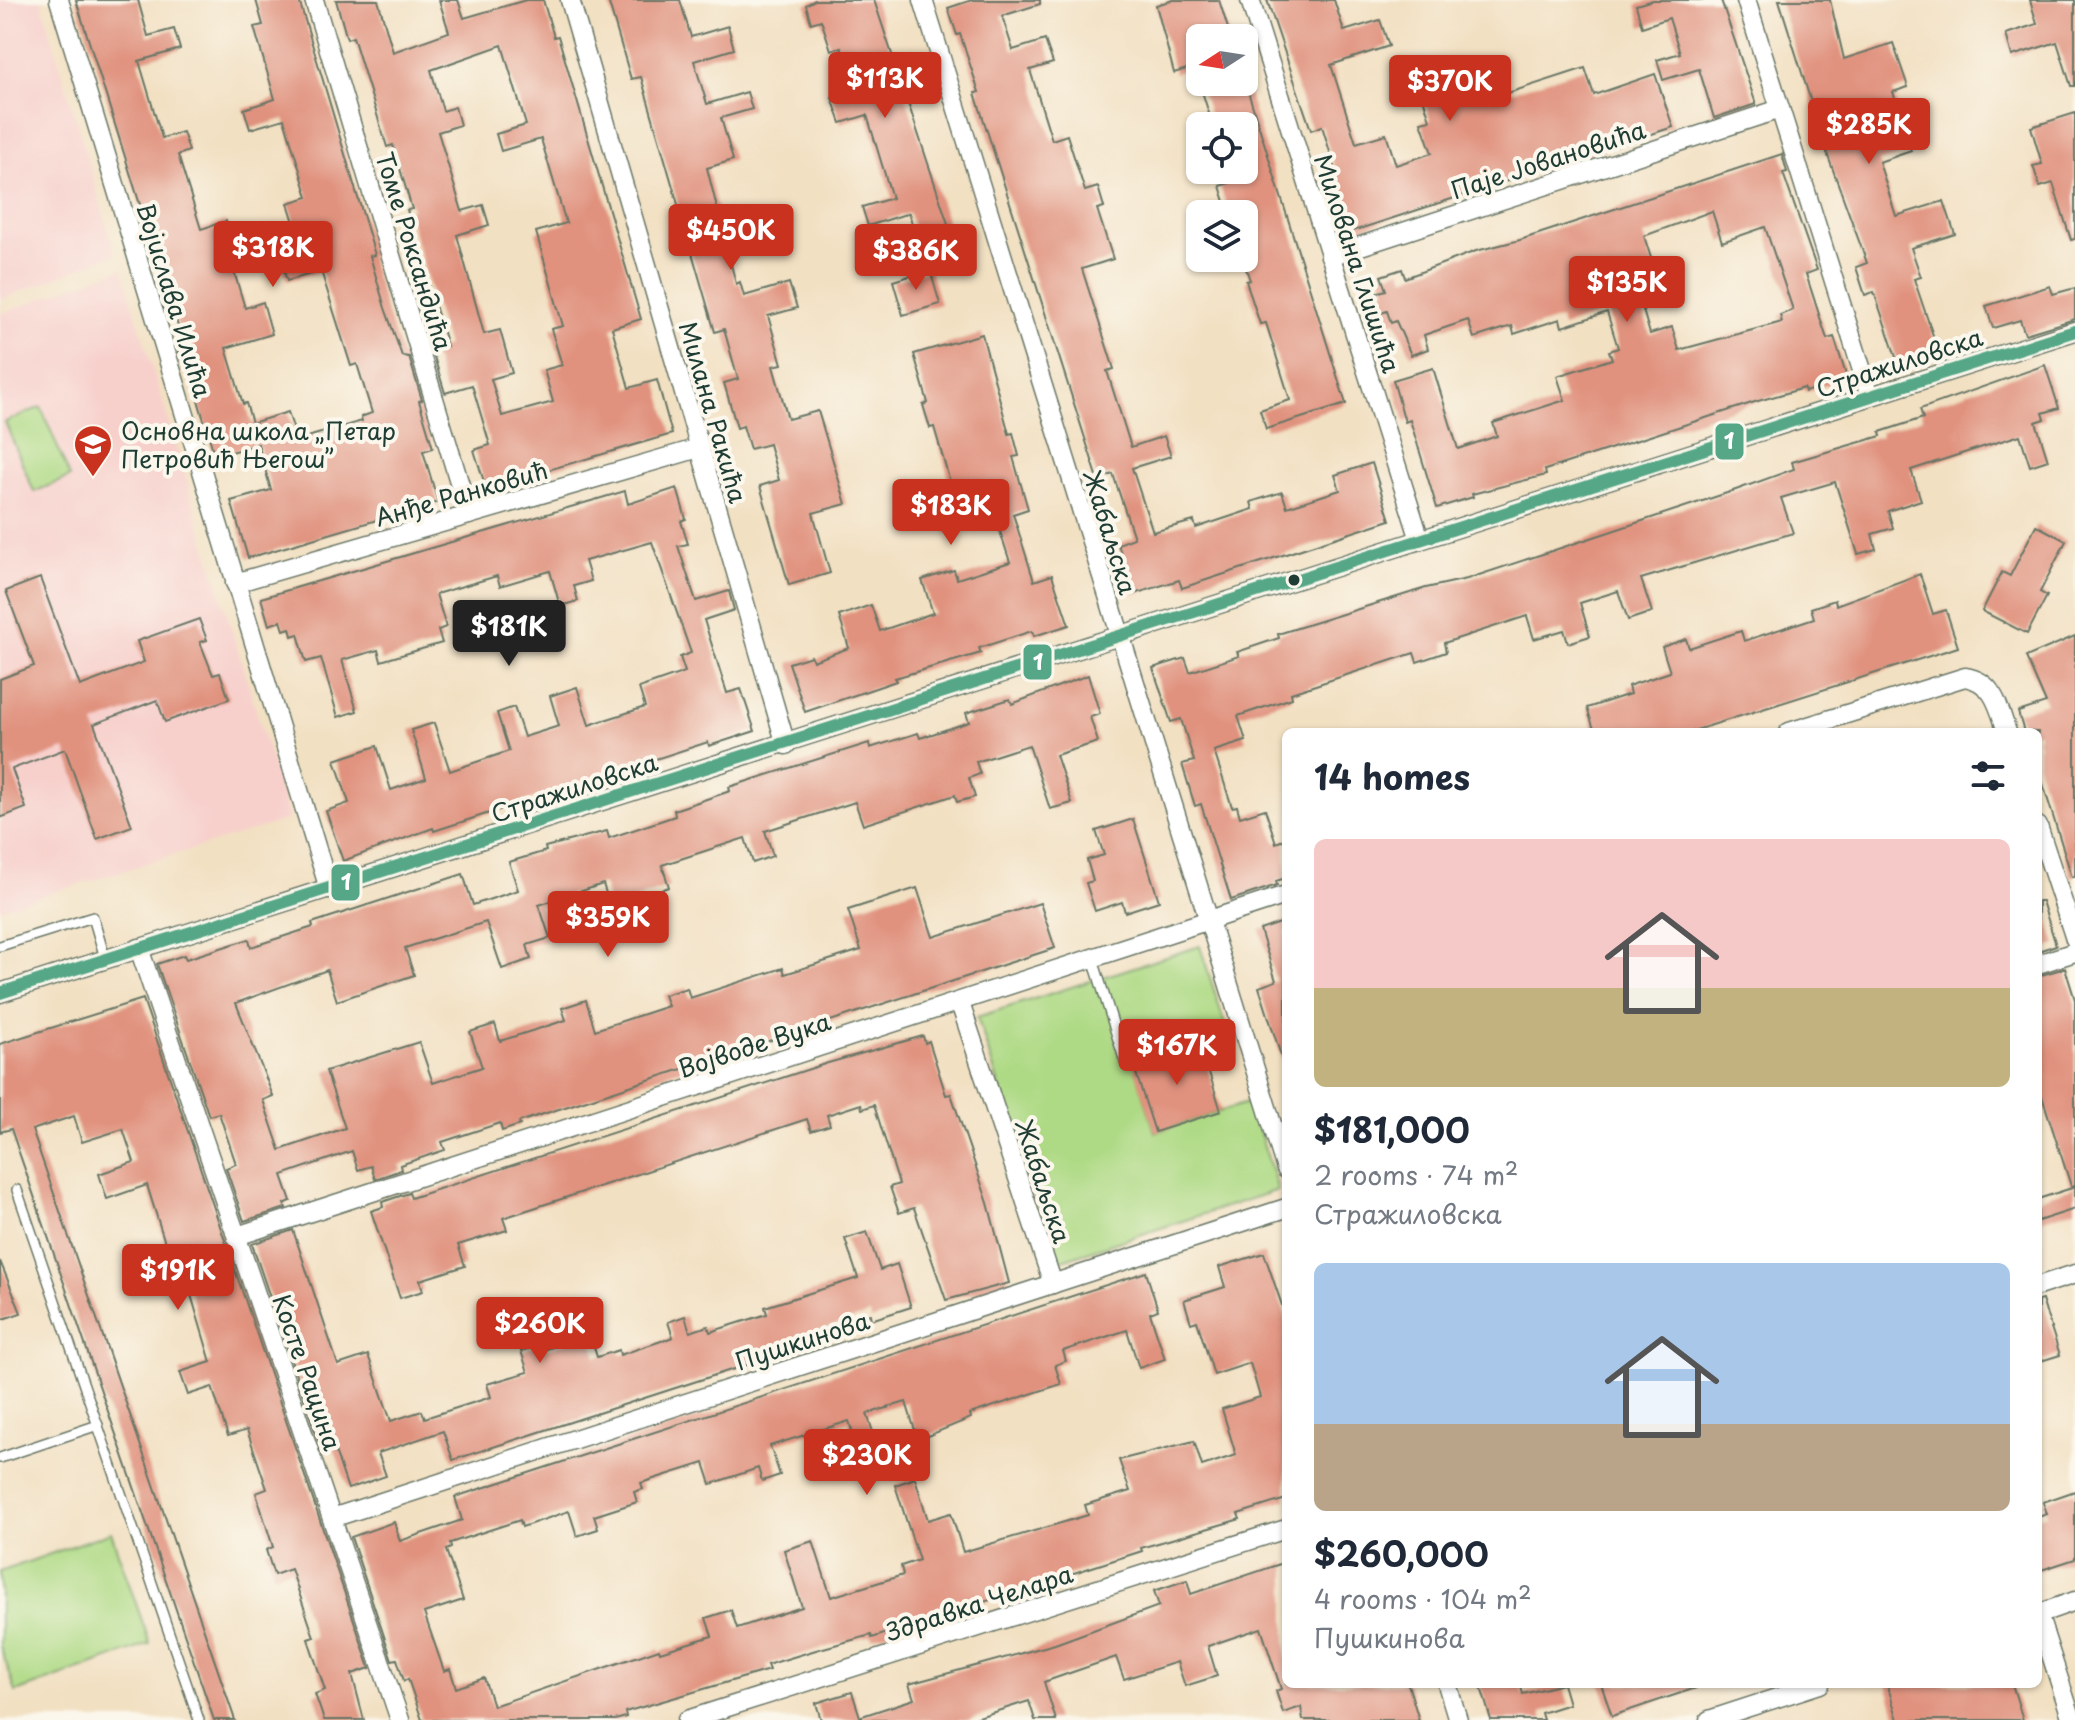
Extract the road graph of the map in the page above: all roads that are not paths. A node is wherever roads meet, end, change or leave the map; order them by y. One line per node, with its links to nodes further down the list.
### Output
1 (59, 0): 14 (street, Војислава Илића)
2 (314, 0): 12 (street, Томе Роксандића)
3 (570, 0): 11 (street, Милана Ракића)
4 (923, 0): 15 (street, Жабаљска)
5 (1250, 0): 8 (street, Милована Глишића)
6 (1746, 0): 7 (street)
7 (1780, 109): 8 (street, Паје Јовановића); 10 (street)
8 (1330, 256): 13 (street, Милована Глишића)
9 (2075, 331): 10 (street, Стражиловска)
10 (1870, 396): 13 (street, Стражиловска)
11 (699, 448): 12 (street, Анђе Ранковић); 18 (street, Милана Ракића)
12 (469, 515): 14 (street, Анђе Ранковић)
13 (1420, 540): 15 (street, Стражиловска)
14 (235, 583): 20 (street, Војислава Илића)
15 (1118, 637): 18 (street, Стражиловска); 22 (street, Жабаљска)
16 (1801, 728): 17 (street)
17 (2005, 728)
18 (786, 745): 20 (street, Стражиловска)
19 (2042, 838): 23 (street)
20 (329, 889): 25 (street, Стражиловска)
21 (1282, 896): 22 (street, Војводе Вука)
22 (1208, 921): 28 (street, Војводе Вука); 33 (street, Жабаљска)
23 (2075, 939)
24 (0, 946): 27 (lane)
25 (139, 948): 27 (street, Стражиловска); 36 (street, Косте Рацина)
26 (2075, 952): 29 (street)
27 (105, 958): 30 (street, Стражиловска)
28 (1093, 959): 31 (street, Војводе Вука); 32 (lane)
29 (2042, 963)
30 (0, 993)
31 (960, 1003): 36 (street, Војводе Вука); 38 (street, Жабаљска)
32 (1125, 1062)
33 (1282, 1156)
34 (17, 1190): 40 (lane)
35 (1282, 1209): 38 (street, Пушкинова)
36 (237, 1236): 42 (street, Косте Рацина)
37 (2075, 1274): 39 (street)
38 (1053, 1284): 42 (street, Пушкинова)
39 (2042, 1285)
40 (98, 1425): 41 (lane); 50 (lane)
41 (0, 1458)
42 (332, 1518): 51 (street, Косте Рацина)
43 (1282, 1530): 52 (street, Здравка Челара)
44 (2075, 1601): 45 (street)
45 (2042, 1613)
46 (2042, 1626): 56 (street)
47 (1448, 1688): 53 (street)
48 (1808, 1688): 49 (street)
49 (1765, 1702): 54 (street); 55 (street)
50 (199, 1720)
51 (400, 1720)
52 (687, 1720)
53 (1458, 1720)
54 (1709, 1720)
55 (1771, 1720)
56 (2072, 1720)

